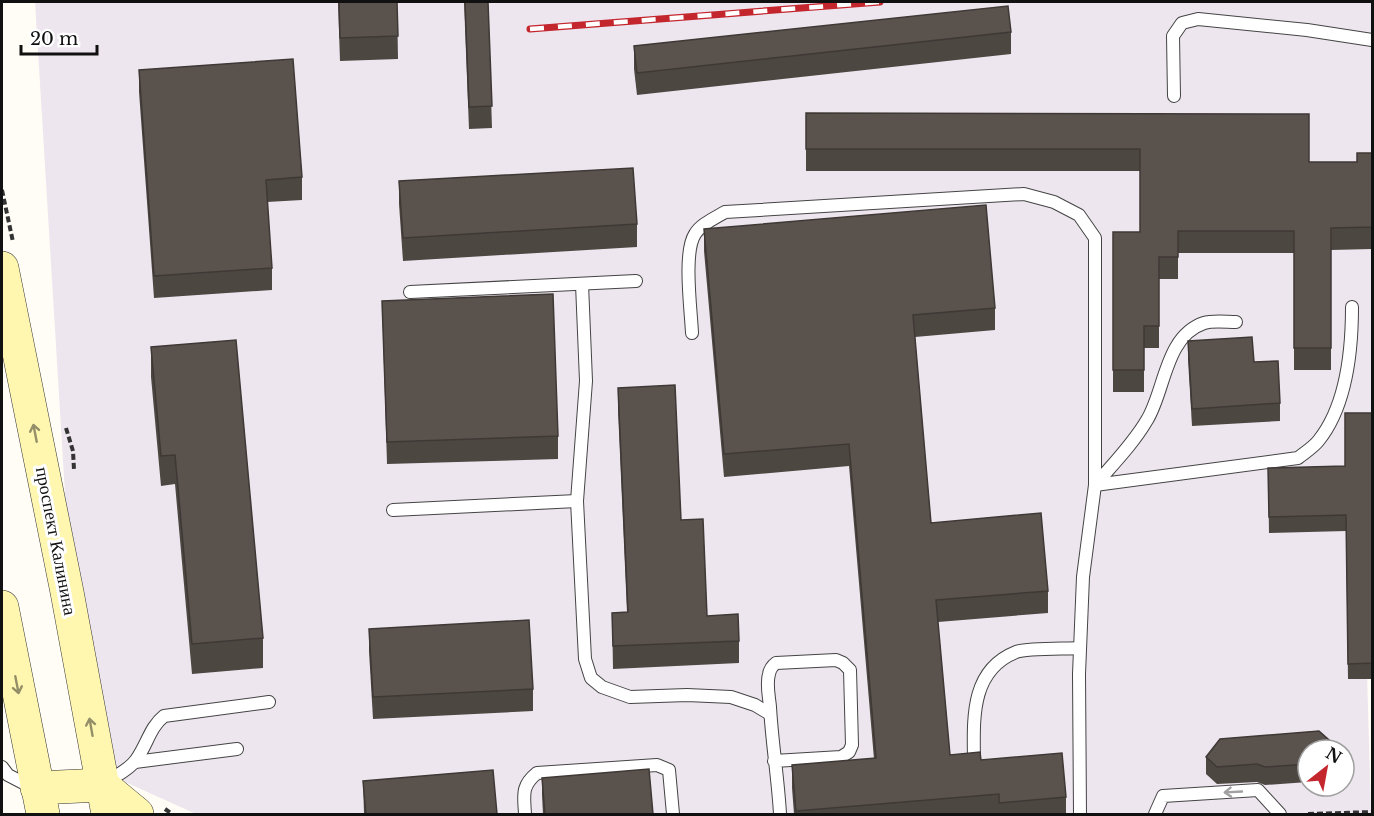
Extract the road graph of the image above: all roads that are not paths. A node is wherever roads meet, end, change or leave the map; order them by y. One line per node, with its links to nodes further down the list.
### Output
1 (1372, 40): 2 (lane)
2 (1174, 96)
3 (2, 268): 22 (main road, проспект Калинина, one-way to 3)
4 (636, 281): 5 (lane)
5 (582, 284): 6 (lane); 11 (lane)
6 (410, 292)
7 (1352, 307): 10 (lane)
8 (1236, 322): 10 (lane)
9 (692, 333): 10 (lane)
10 (1095, 485): 14 (lane)
11 (577, 501): 12 (lane); 16 (lane)
12 (393, 510)
13 (2, 607): 23 (main road, one-way to 23)
14 (1080, 648): 20 (lane); 28 (lane)
15 (269, 702): 19 (lane)
16 (770, 714): 18 (lane); 18 (lane)
17 (237, 748): 19 (lane)
18 (774, 761): 27 (lane)
19 (135, 762): 22 (lane)
20 (974, 765)
21 (2, 767): 23 (lane)
22 (105, 800): 23 (main road); 24 (main road)
23 (40, 801)
24 (137, 814)
25 (525, 814): 26 (lane)
26 (673, 814)
27 (780, 814)
28 (1080, 814)
29 (1155, 814): 30 (lane, one-way to 29)
30 (1280, 814)

